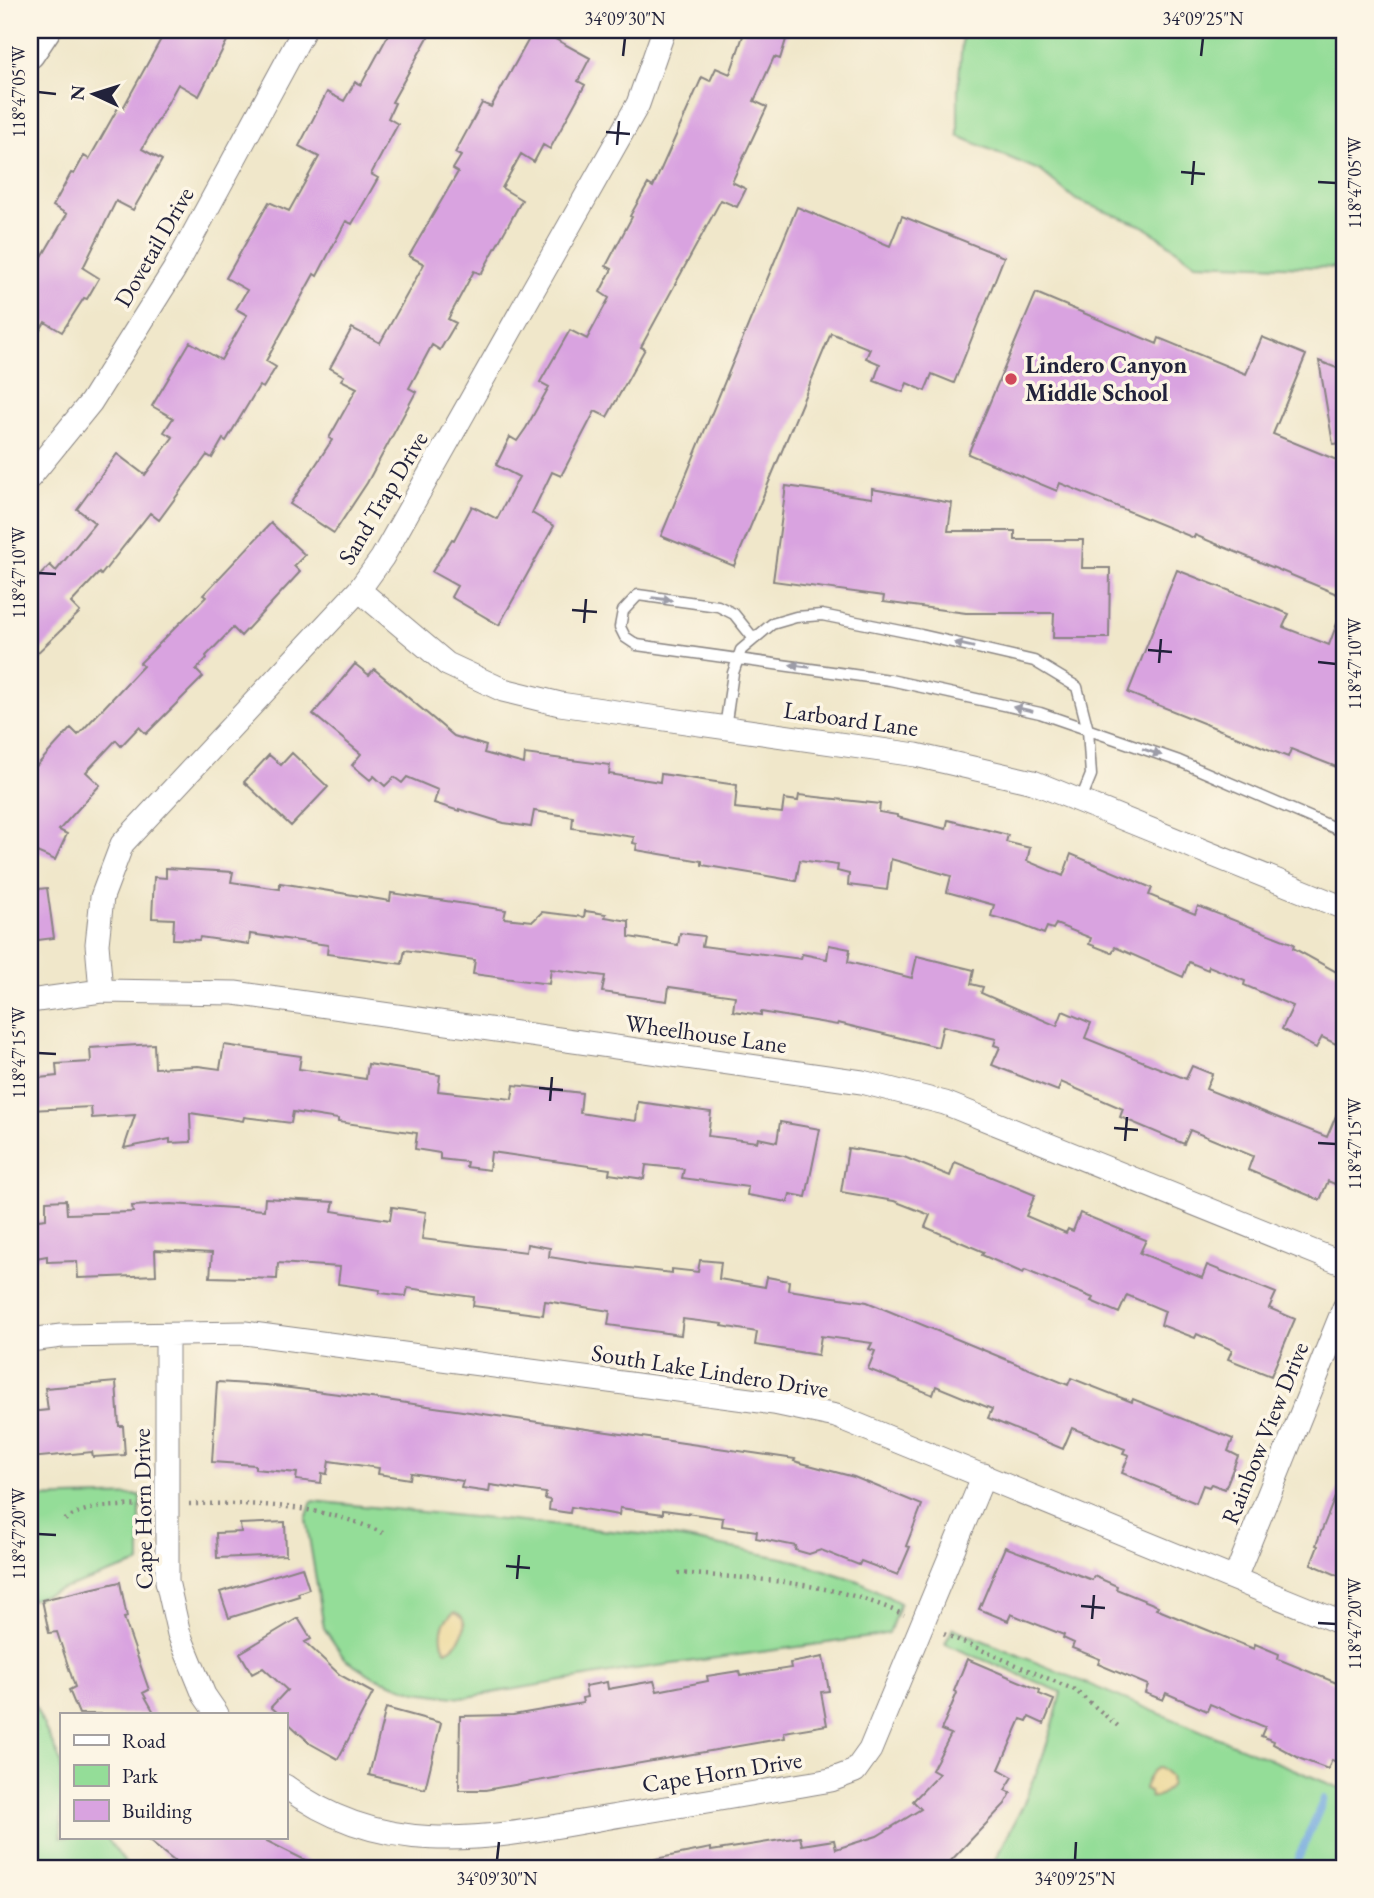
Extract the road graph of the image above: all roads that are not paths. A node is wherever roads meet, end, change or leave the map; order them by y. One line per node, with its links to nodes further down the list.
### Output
1 (46, 30): 4 (street)
2 (304, 30): 5 (street, Dovetail Drive)
3 (664, 30): 6 (street, Sand Trap Drive)
4 (30, 54)
5 (30, 477)
6 (359, 590): 9 (street, Larboard Lane); 14 (street, Sand Trap Drive)
7 (754, 639): 8 (lane); 8 (lane, one-way to 7); 10 (lane, one-way to 7)
8 (738, 657): 9 (lane); 10 (lane, one-way to 8)
9 (725, 728): 11 (street, Larboard Lane)
10 (1088, 730): 11 (lane); 12 (lane, one-way to 12)
11 (1080, 802): 13 (street, Larboard Lane)
12 (1344, 832)
13 (1344, 908)
14 (101, 991): 15 (street, Wheelhouse Lane); 16 (street, Wheelhouse Lane)
15 (30, 1000)
16 (1344, 1264)
17 (1344, 1308): 21 (street, Rainbow View Drive)
18 (167, 1335): 19 (street, South Lake Lindero Drive); 20 (street, South Lake Lindero Drive); 23 (street, Cape Horn Drive)
19 (30, 1340)
20 (984, 1475): 21 (street, South Lake Lindero Drive); 24 (street, Cape Horn Drive)
21 (1235, 1578): 22 (street, South Lake Lindero Drive)
22 (1344, 1624)
23 (217, 1713)
24 (287, 1787)

